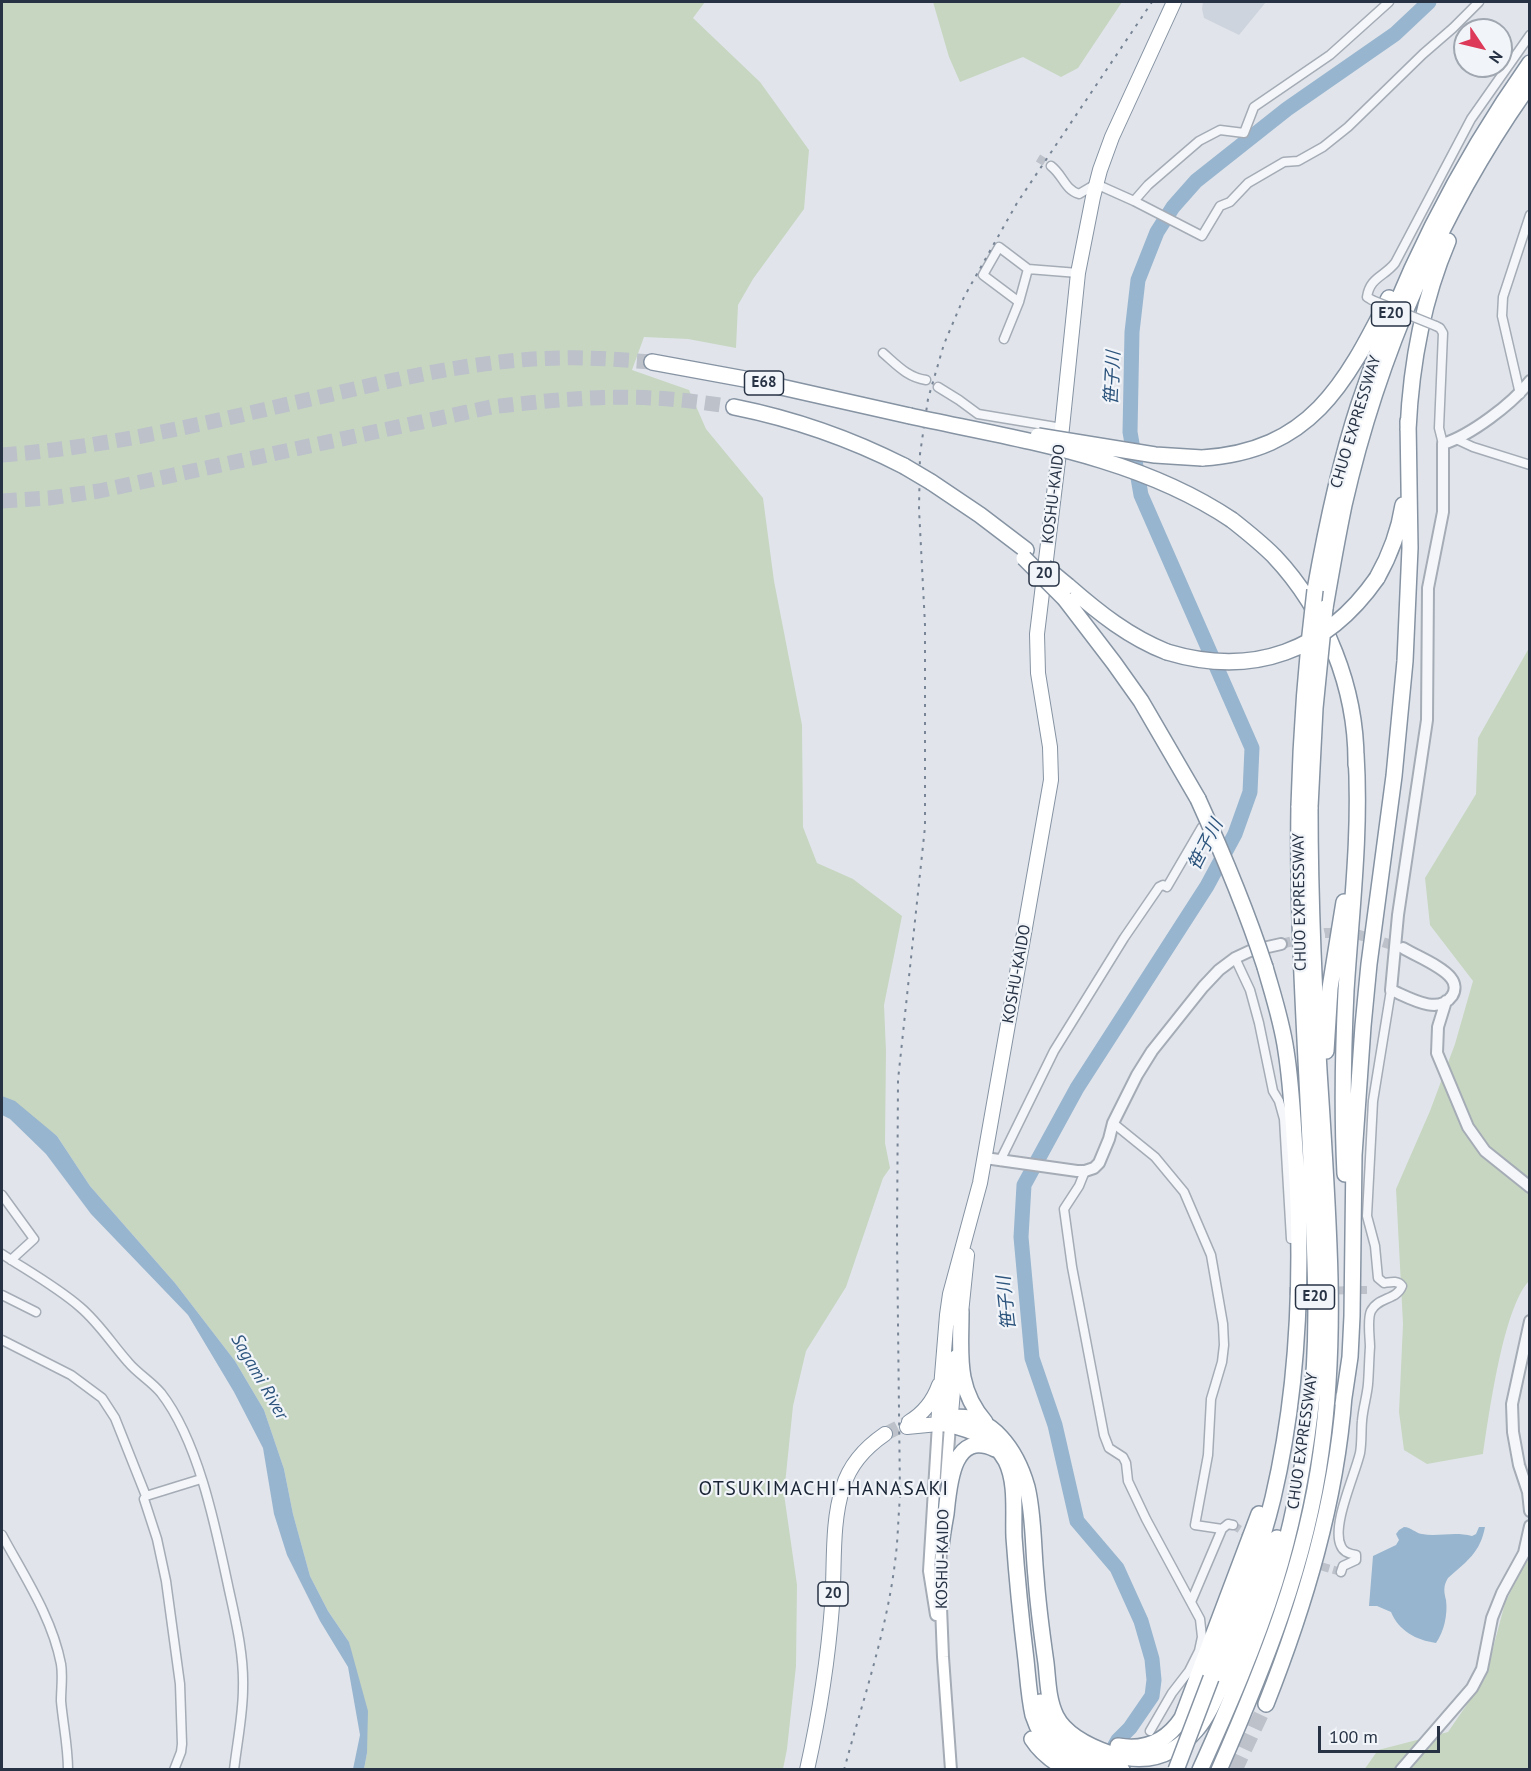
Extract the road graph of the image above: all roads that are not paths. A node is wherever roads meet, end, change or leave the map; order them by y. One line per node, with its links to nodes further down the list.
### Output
1 (1174, 2): 8 (highway, KOSHU-KAIDO / 20)
2 (1389, 2): 9 (street)
3 (1479, 2): 9 (street)
4 (1530, 35): 26 (street, bridge)
5 (1530, 63): 22 (highway, bridge); 30 (highway, CHUO EXPRESSWAY / E20, bridge)
6 (1525, 90): 23 (highway); 30 (highway, CHUO EXPRESSWAY / E20, bridge)
7 (1052, 166): 8 (street)
8 (1096, 184): 9 (street); 12 (highway, KOSHU-KAIDO / 20)
9 (1134, 201)
10 (1530, 215): 20 (street)
11 (1028, 269): 12 (street); 13 (street); 13 (street)
12 (1078, 273): 24 (highway, KOSHU-KAIDO / 20)
13 (1019, 302): 14 (street)
14 (1004, 339)
15 (883, 353): 17 (street)
16 (652, 362): 22 (highway, E68)
17 (926, 380)
18 (1530, 381): 20 (street)
19 (938, 387): 24 (street)
20 (1520, 393): 25 (street)
21 (734, 407): 28 (highway, E68, bridge)
22 (910, 415): 29 (highway, bridge)
23 (1408, 422): 28 (highway, bridge); 56 (highway)
24 (1062, 428): 38 (highway, KOSHU-KAIDO / 20)
25 (1458, 440): 26 (street); 27 (street)
26 (1443, 444): 35 (street)
27 (1530, 465)
28 (1066, 593): 53 (highway, bridge)
29 (1356, 754): 44 (highway); 56 (highway)
30 (1305, 807): 44 (highway, CHUO EXPRESSWAY / E20); 54 (highway, CHUO EXPRESSWAY / E20)
31 (1202, 827): 39 (street)
32 (1281, 944): 34 (street)
33 (1403, 948): 36 (street)
34 (1235, 958): 37 (street); 45 (street)
35 (1391, 990): 36 (street); 69 (street)
36 (1446, 1002): 41 (street)
37 (1113, 1123): 40 (street); 66 (street)
38 (985, 1158): 39 (street); 43 (highway, KOSHU-KAIDO / 20)
39 (1000, 1161): 40 (street)
40 (1081, 1171): 70 (street)
41 (1530, 1187)
42 (2, 1195): 47 (street)
43 (974, 1212): 50 (highway, KOSHU-KAIDO / 20); 55 (highway, KOSHU-KAIDO / 20)
44 (1329, 1223): 84 (highway, CHUO EXPRESSWAY / E20)
45 (1291, 1239)
46 (2, 1254): 47 (street)
47 (12, 1260): 61 (street)
48 (2, 1295): 49 (street)
49 (36, 1312)
50 (961, 1312): 57 (highway, KOSHU-KAIDO / 20); 58 (highway)
51 (1530, 1321): 63 (street)
52 (2, 1341): 62 (street)
53 (1297, 1342): 73 (highway); 82 (highway, bridge)
54 (1314, 1356): 73 (highway); 83 (highway, CHUO EXPRESSWAY / E20)
55 (943, 1374): 57 (highway, KOSHU-KAIDO / 20); 57 (highway)
56 (1343, 1404): 72 (highway)
57 (946, 1422): 58 (highway); 60 (highway); 68 (main road, KOSHU-KAIDO); 71 (main road, KOSHU-KAIDO)
58 (987, 1425): 74 (highway)
59 (885, 1434): 78 (highway, 20)
60 (998, 1450): 68 (highway); 74 (highway)
61 (201, 1479): 62 (street); 77 (street)
62 (146, 1496): 76 (street)
63 (1530, 1511)
64 (1233, 1525): 66 (street)
65 (1530, 1526): 85 (street)
66 (1222, 1529): 70 (street)
67 (2, 1535): 75 (street)
68 (941, 1547): 71 (main road, KOSHU-KAIDO)
69 (1341, 1572)
70 (1191, 1602): 73 (street)
71 (943, 1657): 79 (main road, KOSHU-KAIDO)
72 (1266, 1704)
73 (1149, 1745): 74 (highway)
74 (1077, 1751): 80 (highway); 81 (highway)
75 (68, 1770)
76 (174, 1770)
77 (234, 1770)
78 (807, 1770)
79 (951, 1770)
80 (1092, 1770)
81 (1122, 1770)
82 (1176, 1770)
83 (1200, 1770)
84 (1219, 1770)
85 (1401, 1770)

